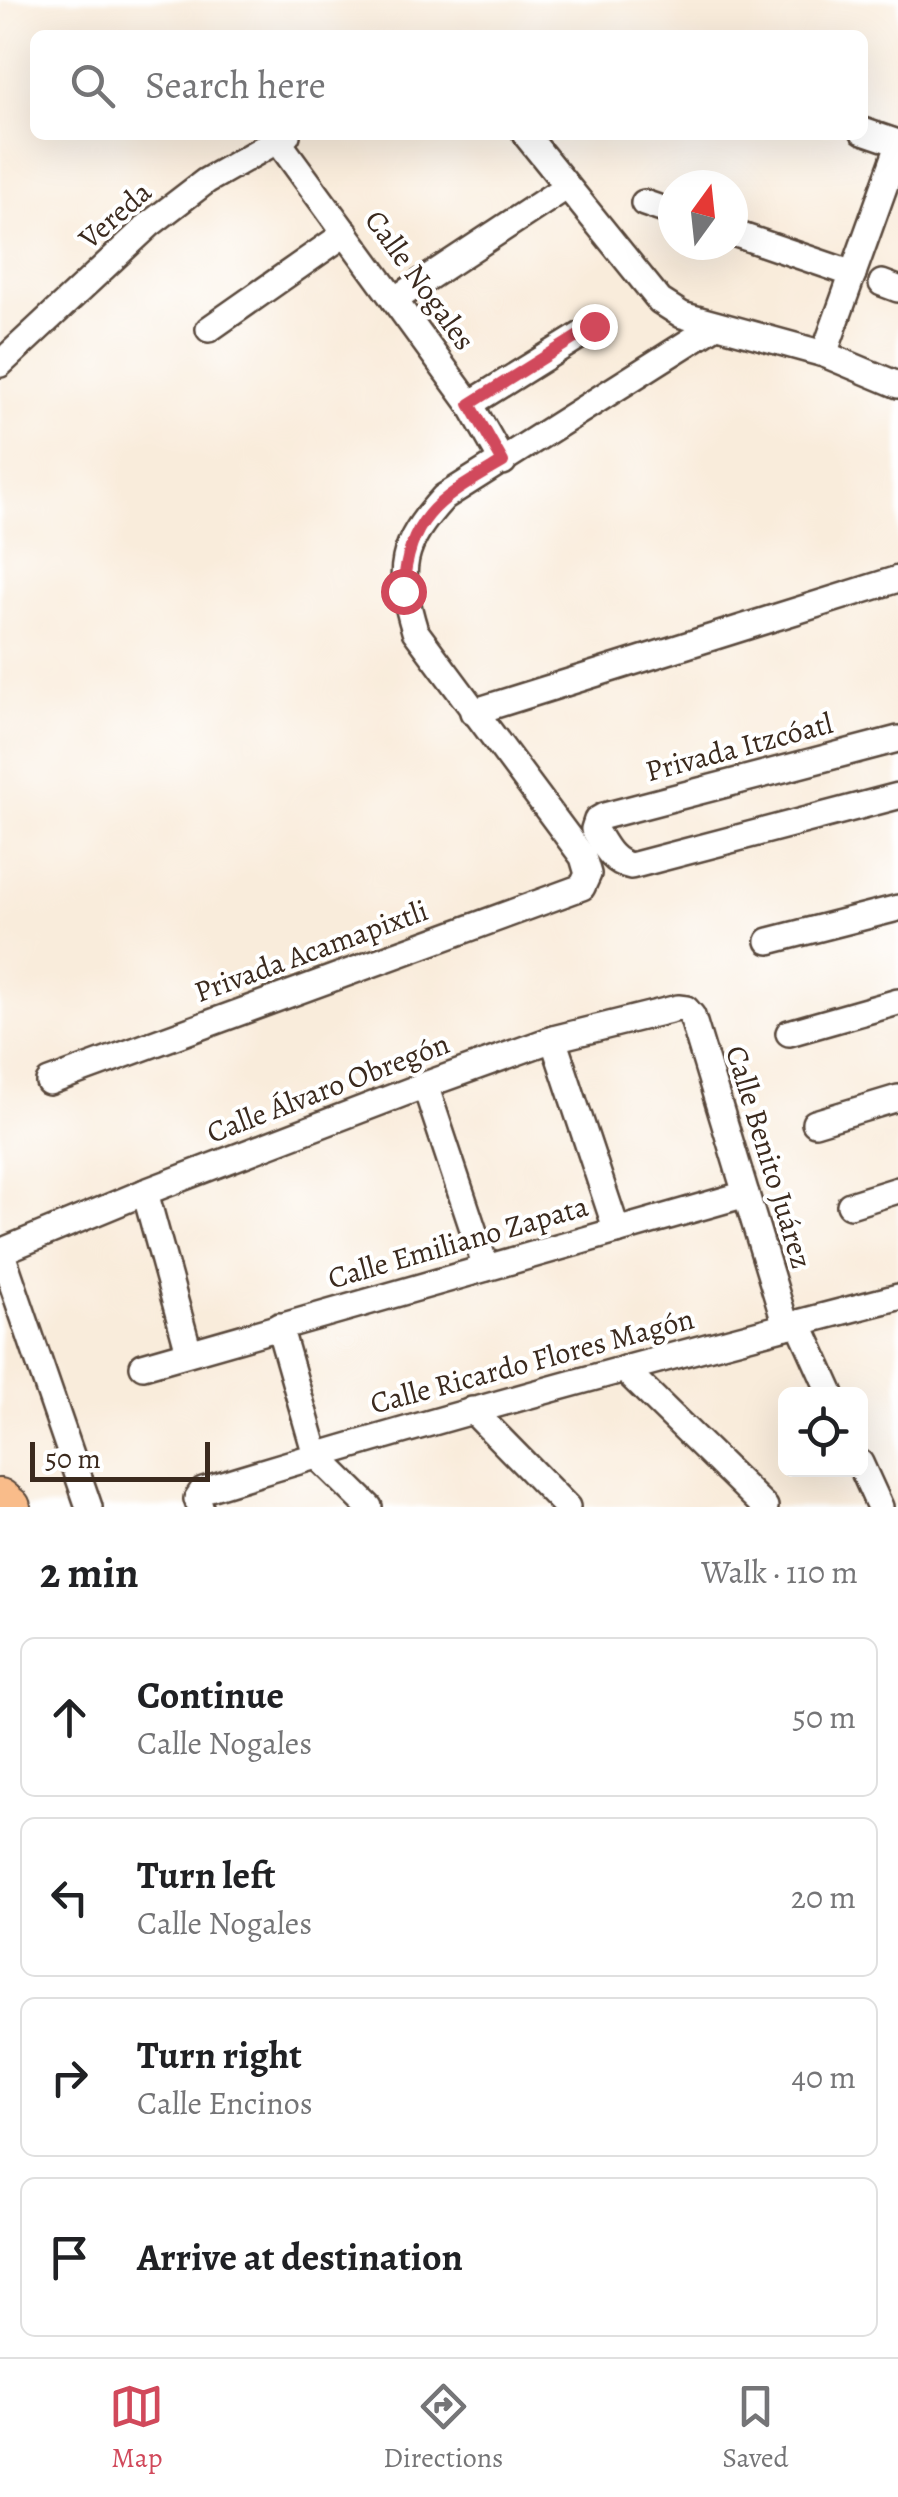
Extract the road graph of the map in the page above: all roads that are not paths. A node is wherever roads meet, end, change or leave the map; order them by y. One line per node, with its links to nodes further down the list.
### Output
1 (868, 133): 5 (street)
2 (278, 140): 17 (street, Vereda)
3 (283, 140): 9 (street, Calle Nogales)
4 (530, 140): 6 (street)
5 (898, 145): 11 (street)
6 (566, 187): 12 (street); 13 (street)
7 (644, 203): 8 (street)
8 (658, 208)
9 (346, 233): 12 (street, Calle Nogales); 15 (street)
10 (748, 238): 11 (street)
11 (853, 274): 16 (street)
12 (394, 300): 19 (street, Calle Nogales)
13 (716, 325): 16 (street); 20 (street)
14 (594, 326): 19 (street)
15 (209, 329)
16 (824, 354): 18 (street)
17 (0, 364)
18 (898, 385)
19 (470, 404): 20 (street, Calle Nogales)
20 (503, 462): 22 (street)
21 (898, 579): 22 (street)
22 (473, 712): 31 (street, Privada Acamapixtli)
23 (898, 739): 24 (street, Privada Itzcóatl)
24 (898, 796)
25 (898, 908): 26 (street)
26 (769, 941)
27 (898, 1002): 29 (street)
28 (686, 1009): 30 (street, Calle Álvaro Obregón); 37 (street, Calle Benito Juárez)
29 (789, 1033)
30 (553, 1040): 32 (street, Calle Álvaro Obregón); 39 (street)
31 (49, 1082)
32 (425, 1085): 36 (street, Calle Álvaro Obregón); 41 (street)
33 (898, 1098): 34 (street)
34 (815, 1123)
35 (898, 1190): 38 (street)
36 (145, 1192): 40 (street, Calle Álvaro Obregón); 45 (street)
37 (746, 1194): 39 (street, Calle Emiliano Zapata); 43 (street, Calle Benito Juárez)
38 (850, 1205)
39 (617, 1231): 41 (street, Calle Emiliano Zapata)
40 (1, 1252): 54 (street)
41 (486, 1268): 44 (street, Calle Emiliano Zapata)
42 (898, 1297): 43 (street, Calle Ricardo Flores Magón)
43 (792, 1324): 47 (street, Calle Ricardo Flores Magón); 48 (street, Calle Benito Juárez)
44 (280, 1326): 45 (street, Calle Emiliano Zapata); 50 (street)
45 (188, 1352): 46 (street, Calle Emiliano Zapata)
46 (143, 1366)
47 (624, 1370): 49 (street, Calle Ricardo Flores Magón); 58 (street)
48 (826, 1387)
49 (472, 1410): 50 (street, Calle Ricardo Flores Magón); 57 (street)
50 (316, 1455): 55 (street, Calle Ricardo Flores Magón); 56 (street)
51 (867, 1477): 59 (street)
52 (0, 1498): 53 (main road)
53 (11, 1507)
54 (89, 1507)
55 (200, 1507)
56 (369, 1507)
57 (567, 1507)
58 (765, 1507)
59 (880, 1507)

